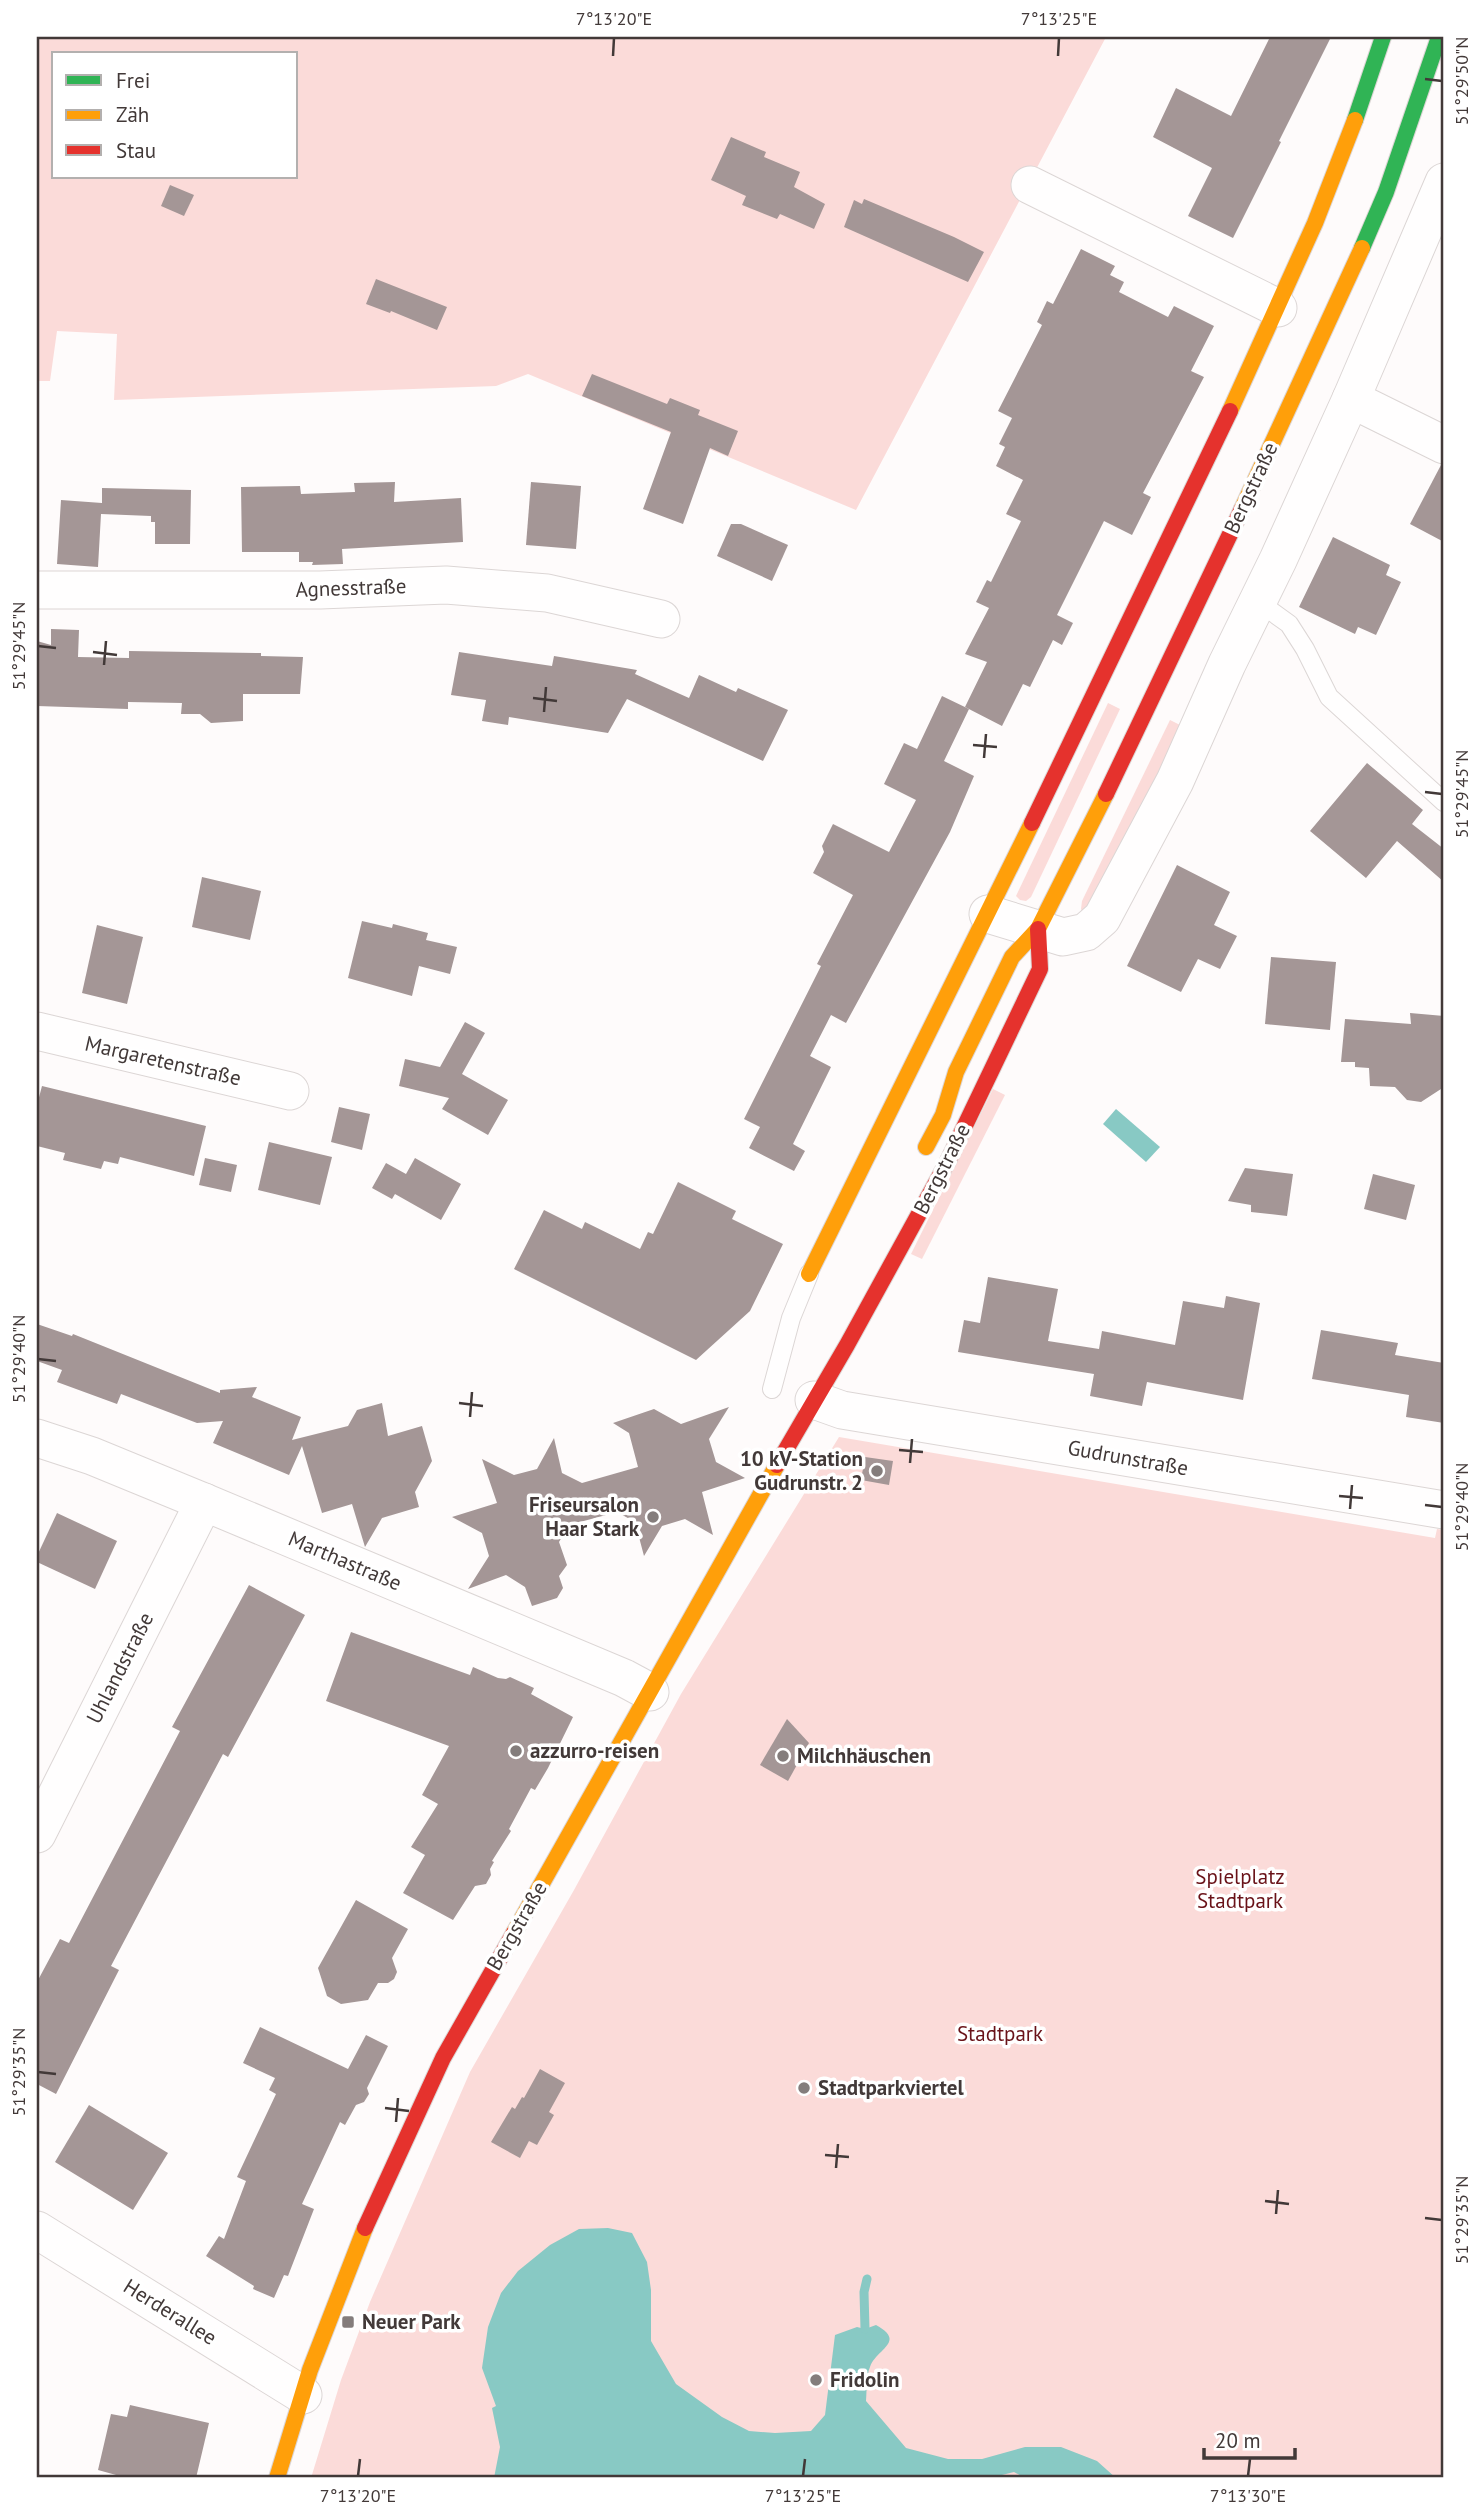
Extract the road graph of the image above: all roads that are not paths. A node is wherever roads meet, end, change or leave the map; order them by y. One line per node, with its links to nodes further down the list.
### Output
1 (1383, 37): 5 (street)
2 (1439, 37): 13 (street, Bergstraße)
3 (1444, 182): 6 (street)
4 (1030, 184): 5 (street)
5 (1278, 308): 12 (street)
6 (1351, 400): 7 (street); 9 (street)
7 (1444, 445)
8 (37, 590): 10 (street, Agnesstraße)
9 (1257, 601): 11 (lane); 13 (street)
10 (662, 618)
11 (1444, 802)
12 (988, 914): 13 (street); 17 (street)
13 (1038, 929): 16 (street, Bergstraße); 20 (street, Bergstraße)
14 (37, 1031): 15 (street, Margaretenstraße)
15 (290, 1091)
16 (918, 1162)
17 (809, 1274): 19 (lane)
18 (825, 1349): 20 (street, Bergstraße)
19 (772, 1389)
20 (814, 1400): 23 (street, Gudrunstraße); 24 (street, Bergstraße)
21 (37, 1438): 22 (street, Marthastraße)
22 (204, 1502): 24 (street, Marthastraße); 25 (street, Uhlandstraße)
23 (1444, 1510)
24 (650, 1692): 27 (street, Bergstraße)
25 (37, 1833)
26 (37, 2230): 27 (street, Herderallee)
27 (303, 2395): 28 (street, Bergstraße)
28 (277, 2478)

